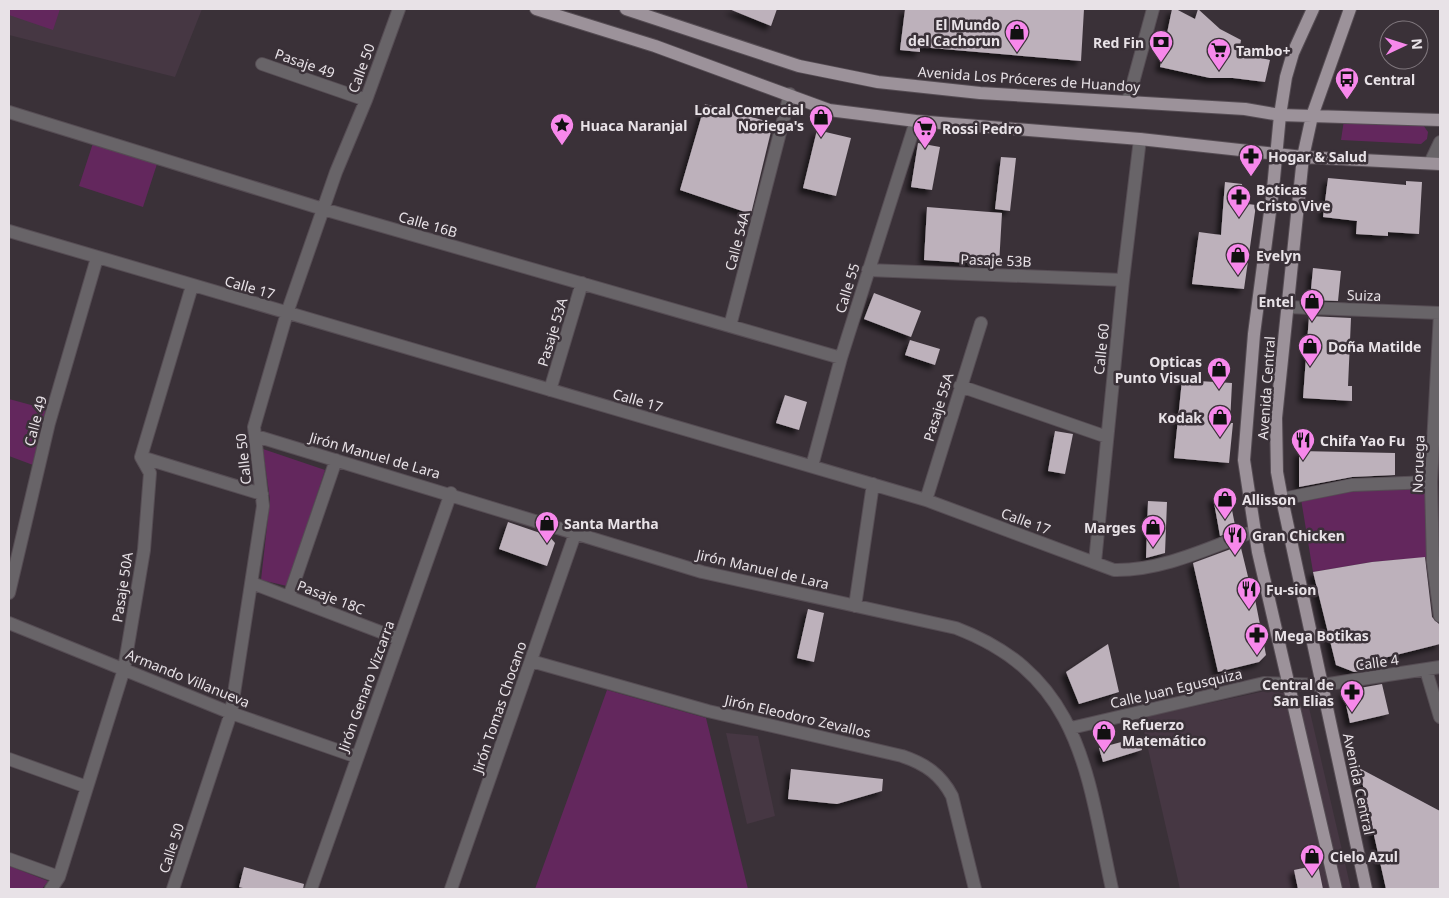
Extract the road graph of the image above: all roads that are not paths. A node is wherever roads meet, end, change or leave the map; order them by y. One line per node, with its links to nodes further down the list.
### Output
1 (399, 9): 9 (street, Calle 50)
2 (536, 9): 8 (main road)
3 (629, 9): 10 (main road, Avenida Los Próceres de Huandoy)
4 (1153, 9): 10 (street)
5 (1313, 9): 12 (main road, Avenida Central)
6 (1350, 9): 13 (main road, Avenida Central)
7 (262, 64): 9 (street, Pasaje 49)
8 (790, 94): 15 (main road); 32 (street, Calle 54A)
9 (366, 100): 21 (street, Calle 50)
10 (1128, 101): 12 (main road, Avenida Los Próceres de Huandoy)
11 (9, 112): 21 (street, Calle 16B)
12 (1280, 115): 13 (main road, Avenida Los Próceres de Huandoy); 18 (main road, Avenida Central)
13 (1312, 116): 14 (main road, Avenida Los Próceres de Huandoy); 19 (main road, Avenida Central)
14 (1440, 120)
15 (916, 121): 16 (main road); 24 (street, Calle 55)
16 (1140, 139): 18 (main road); 25 (street, Calle 60)
17 (1440, 142): 20 (street)
18 (1277, 153): 19 (main road); 47 (main road, Avenida Central)
19 (1303, 157): 20 (main road); 28 (main road, Avenida Central)
20 (1435, 163)
21 (323, 210): 26 (street, Calle 16B); 29 (street, Calle 50)
22 (9, 231): 23 (street, Calle 17)
23 (97, 258): 27 (street, Calle 17); 51 (street, Calle 49)
24 (868, 270): 25 (street, Pasaje 53B); 33 (street, Calle 55)
25 (1123, 280): 37 (street, Calle 60)
26 (582, 284): 32 (street, Calle 16B); 35 (street, Pasaje 53A)
27 (192, 286): 29 (street, Calle 17); 38 (street)
28 (1287, 307): 30 (street, Suiza); 45 (main road, Avenida Central)
29 (287, 313): 35 (street, Calle 17); 36 (street, Calle 50)
30 (1440, 313): 41 (street, Noruega)
31 (981, 324): 34 (street, Pasaje 55A)
32 (730, 326): 33 (street, Calle 16B)
33 (841, 358): 40 (street, Calle 55)
34 (960, 386): 37 (street); 46 (street, Pasaje 55A)
35 (550, 390): 40 (street, Calle 17)
36 (256, 436): 39 (street, Jirón Manuel de Lara); 44 (street, Calle 50)
37 (1107, 438): 49 (street, Calle 60)
38 (141, 457): 44 (street); 59 (street, Pasaje 50A)
39 (336, 460): 43 (street, Jirón Manuel de Lara); 52 (street)
40 (812, 466): 42 (street, Calle 17)
41 (1431, 482): 45 (street); 54 (street, Noruega)
42 (873, 484): 46 (street, Calle 17); 53 (street)
43 (451, 493): 48 (street, Jirón Manuel de Lara); 56 (street, Jirón Genaro Vizcarra)
44 (262, 494): 50 (street, Calle 50)
45 (1282, 499): 62 (main road, Avenida Central)
46 (926, 500): 49 (street, Calle 17)
47 (1255, 531): 49 (street, Calle 17); 61 (main road, Avenida Central)
48 (575, 534): 53 (street, Jirón Manuel de Lara); 57 (street, Jirón Tomas Chocano)
49 (1095, 562)
50 (252, 583): 52 (street, Pasaje 18C); 63 (street, Calle 50)
51 (9, 592)
52 (289, 597): 56 (street, Pasaje 18C)
53 (855, 606): 65 (street, Jirón Manuel de Lara)
54 (1440, 616)
55 (9, 623): 59 (street, Armando Villanueva)
56 (399, 639): 66 (street, Jirón Genaro Vizcarra)
57 (531, 661): 74 (street, Jirón Tomas Chocano); 75 (street, Jirón Eleodoro Zevallos)
58 (1440, 667): 60 (street, Calle 4)
59 (124, 669): 63 (street, Armando Villanueva); 68 (street, Pasaje 50A)
60 (1426, 670): 62 (street, Calle 4); 64 (street)
61 (1288, 683): 62 (street, Calle 4); 65 (street, Calle Juan Egusquiza); 77 (main road, Avenida Central)
62 (1322, 685): 78 (main road, Avenida Central)
63 (231, 712): 66 (street, Armando Villanueva); 72 (street, Calle 50)
64 (1440, 717)
65 (1070, 728): 76 (street, Jirón Manuel de Lara)
66 (357, 757): 73 (street, Jirón Genaro Vizcarra)
67 (9, 759): 68 (street)
68 (87, 787): 70 (street, Pasaje 50A)
69 (9, 859): 70 (street)
70 (58, 877): 71 (street, Pasaje 50A)
71 (51, 889)
72 (173, 889)
73 (312, 889)
74 (451, 889)
75 (974, 889)
76 (1112, 889)
77 (1336, 889)
78 (1366, 889)

